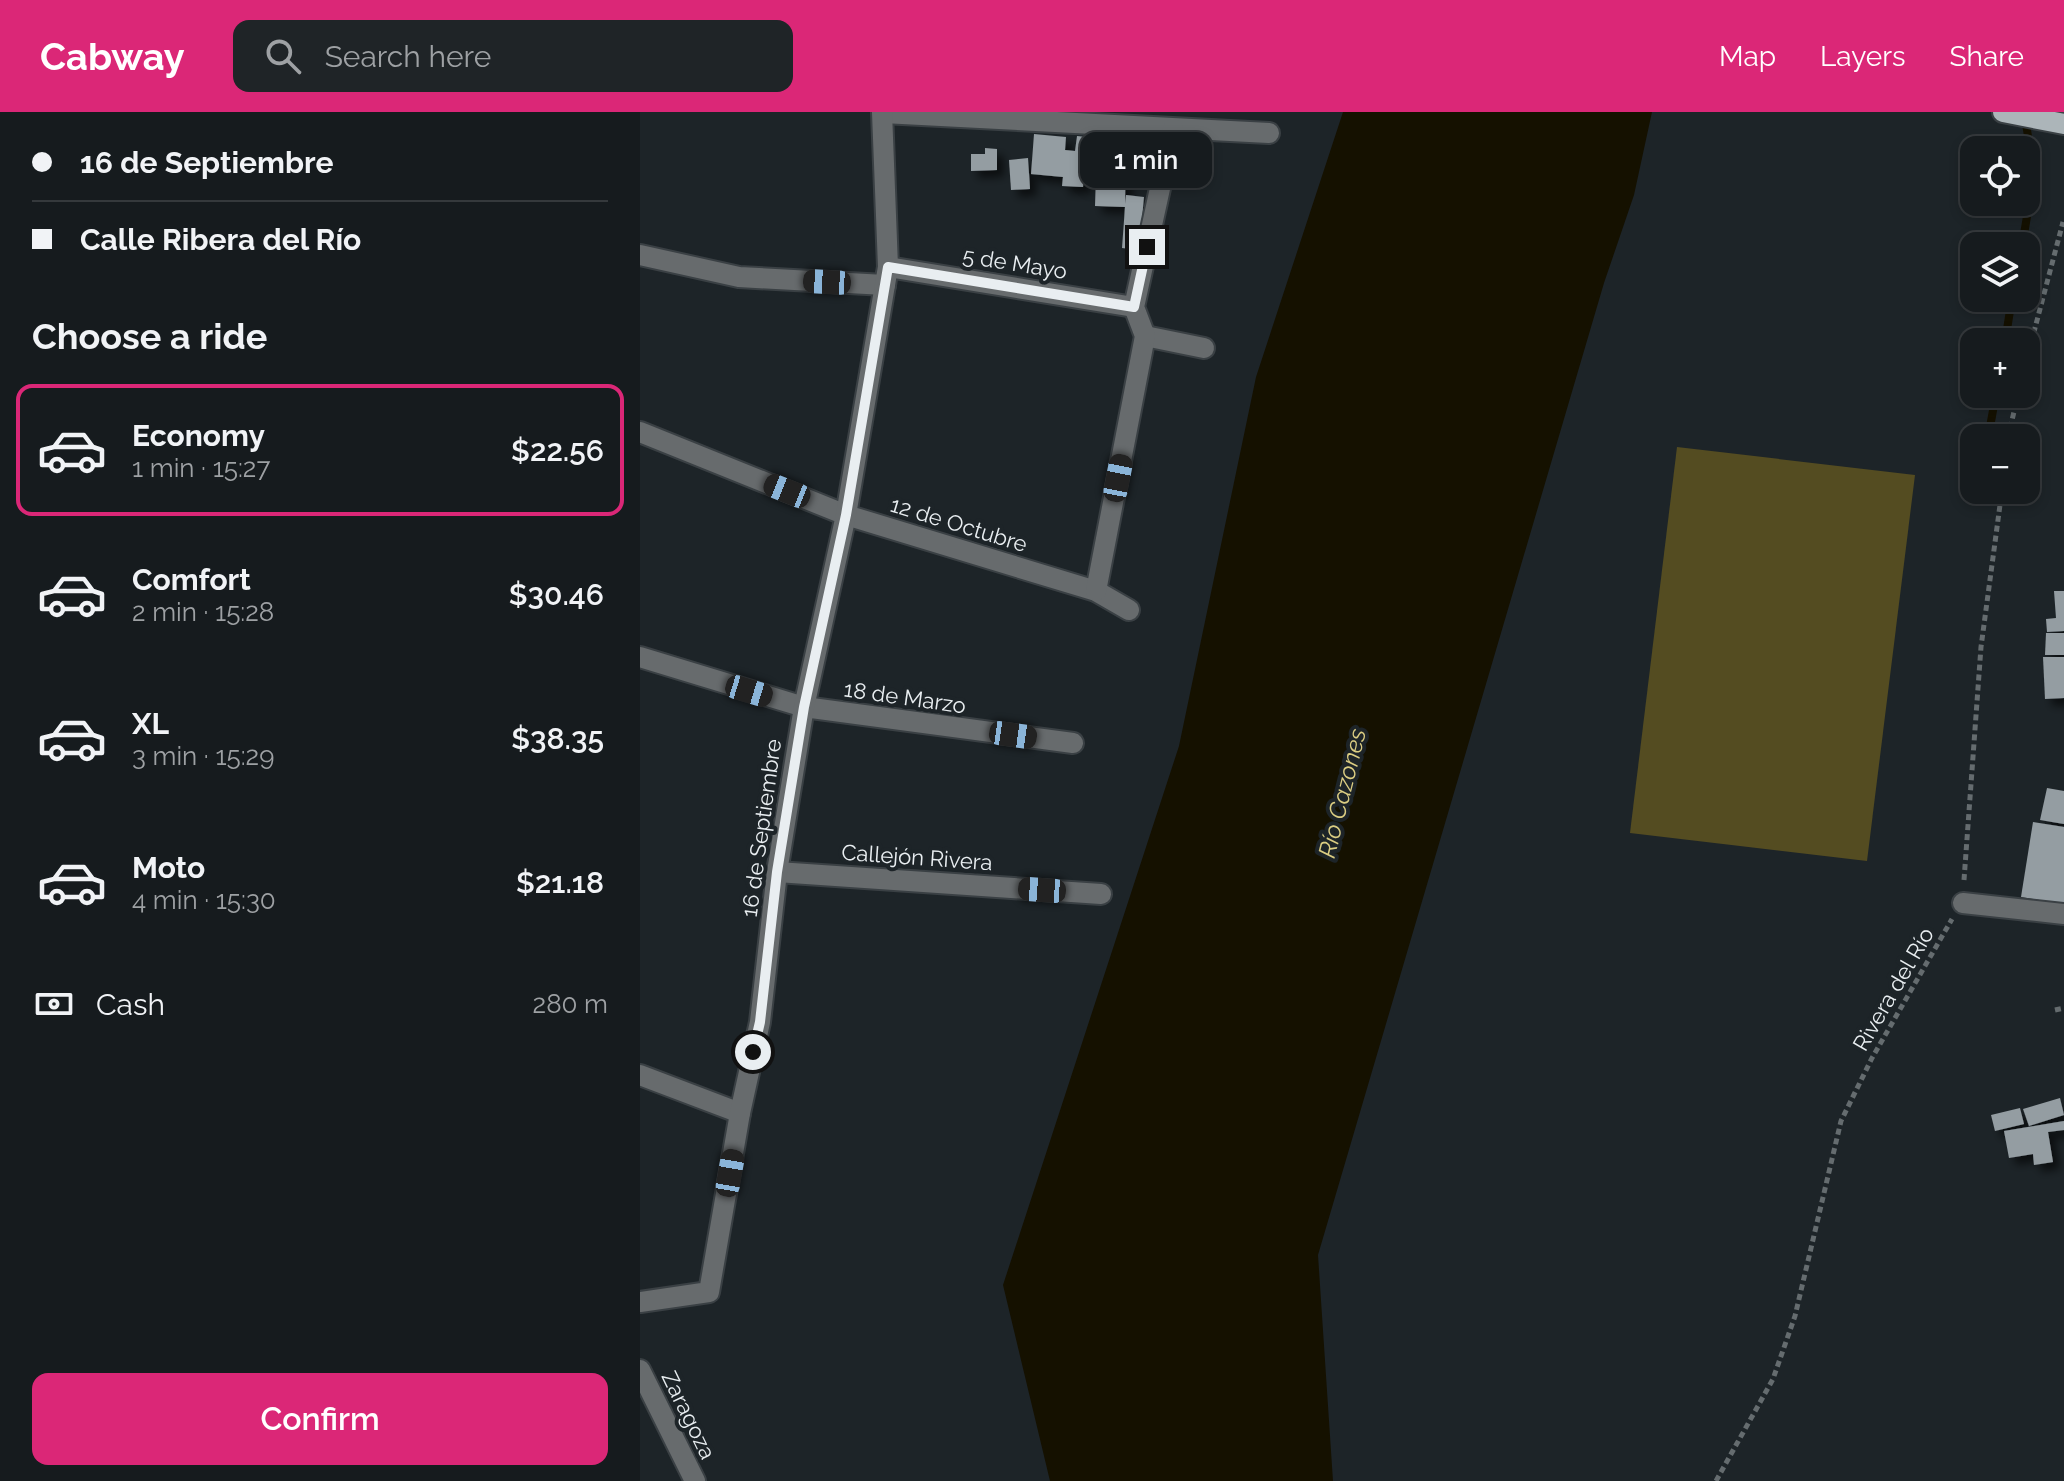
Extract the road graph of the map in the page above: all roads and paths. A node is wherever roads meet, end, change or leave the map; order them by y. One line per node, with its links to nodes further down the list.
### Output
1 (882, 112): 4 (street); 8 (street, 16 de Septiembre)
2 (2003, 112): 3 (main road)
3 (2064, 124)
4 (1173, 129): 5 (street); 9 (street)
5 (1269, 133)
6 (2063, 222): 10 (path)
7 (640, 255): 8 (street, 5 de Mayo)
8 (886, 276): 9 (street, 5 de Mayo); 15 (street, 16 de Septiembre)
9 (1134, 307): 11 (street)
10 (2035, 328)
11 (1145, 336): 12 (street); 16 (street)
12 (1204, 348)
13 (640, 432): 15 (street, 12 de Octubre)
14 (2000, 504): 23 (path, Rivera del Río)
15 (846, 515): 16 (street, 12 de Octubre); 19 (street, 16 de Septiembre)
16 (1096, 591): 17 (street, 12 de Octubre)
17 (1129, 610)
18 (640, 657): 19 (street, 18 de Marzo)
19 (804, 707): 20 (street, 18 de Marzo); 21 (street, 16 de Septiembre)
20 (1073, 743)
21 (777, 872): 22 (street, Callejón Rivera); 28 (street, 16 de Septiembre)
22 (1101, 894)
23 (1963, 903): 24 (street); 32 (path, Rivera del Río)
24 (2064, 914)
25 (2064, 1008): 26 (path)
26 (2055, 1010)
27 (640, 1075): 28 (street)
28 (740, 1113): 29 (street, 16 de Septiembre)
29 (640, 1302)
30 (640, 1370): 31 (street, Zaragoza)
31 (695, 1481)
32 (1716, 1481)

